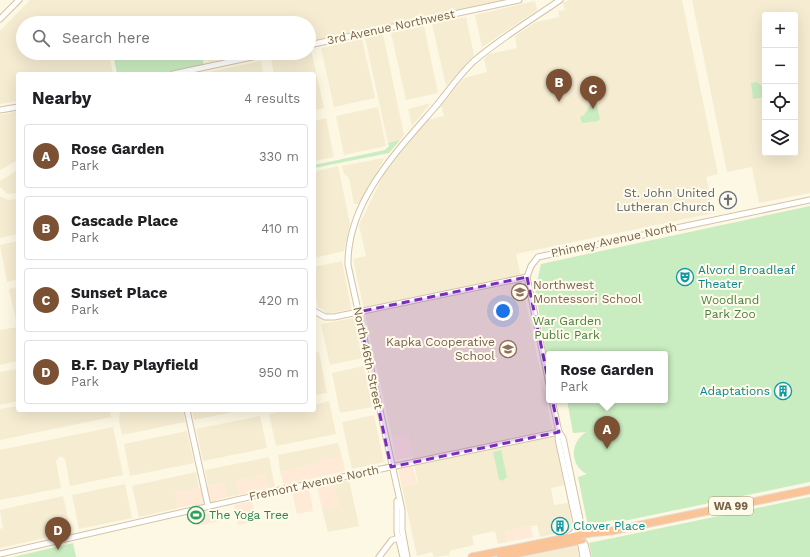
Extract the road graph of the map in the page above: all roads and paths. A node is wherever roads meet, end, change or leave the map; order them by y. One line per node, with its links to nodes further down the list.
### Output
1 (19, 0): 4 (street)
2 (519, 0): 5 (street, 3rd Avenue Northwest)
3 (560, 0): 13 (street, North 46th Street)
4 (0, 19)
5 (316, 44)
6 (238, 60): 7 (street)
7 (182, 72)
8 (16, 107): 9 (street)
9 (0, 110)
10 (810, 200): 11 (street, Phinney Avenue North)
11 (527, 277): 13 (street); 14 (street)
12 (316, 312): 13 (street)
13 (358, 312): 18 (street, North 46th Street)
14 (546, 369)
15 (553, 403): 17 (street)
16 (187, 412): 20 (street)
17 (559, 432): 18 (street, Fremont Avenue North); 21 (street); 22 (street)
18 (391, 467): 20 (street, Fremont Avenue North); 23 (street, North 46th Street)
19 (810, 490): 22 (highway, WA 99, bridge)
20 (208, 506): 24 (street, Fremont Avenue North)
21 (567, 538): 22 (highway, WA 99); 28 (highway, WA 99)
22 (582, 538): 29 (highway, WA 99); 30 (street); 31 (street)
23 (401, 539): 25 (street); 26 (street, North 46th Street); 27 (street, North 46th Street)
24 (0, 554)
25 (379, 557)
26 (403, 557)
27 (407, 557)
28 (472, 557)
29 (501, 557)
30 (583, 557)
31 (588, 557)

